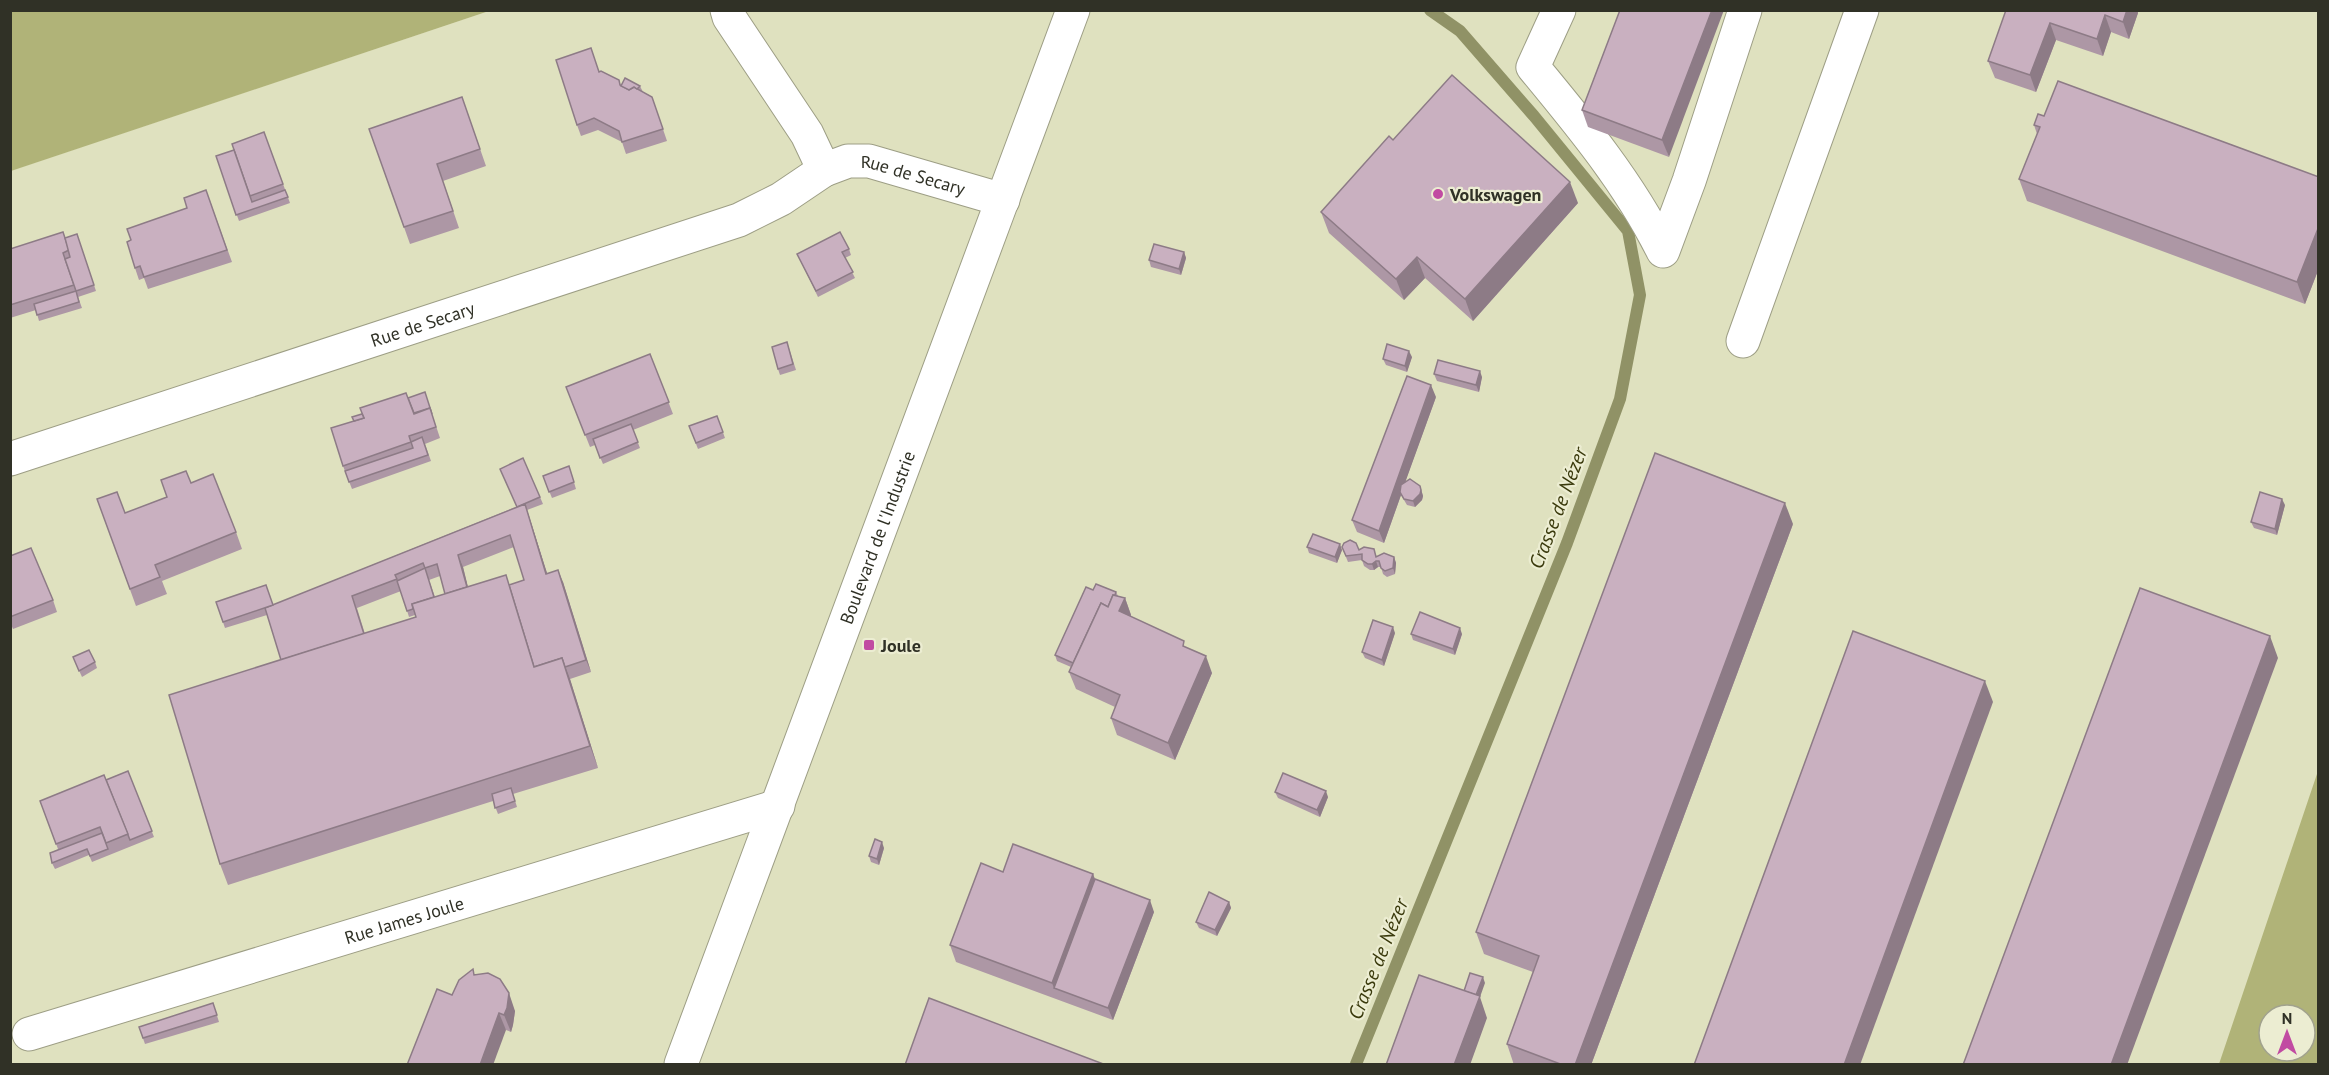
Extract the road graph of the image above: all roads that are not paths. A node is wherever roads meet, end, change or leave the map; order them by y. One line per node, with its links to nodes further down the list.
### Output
1 (727, 10): 6 (street)
2 (1073, 10): 7 (street, Boulevard de l'Industrie)
3 (1559, 10): 4 (street)
4 (1745, 10)
5 (1862, 10): 8 (street)
6 (824, 170): 7 (street, Rue de Secary); 9 (street, Rue de Secary)
7 (1003, 200): 10 (street, Boulevard de l'Industrie)
8 (1743, 341)
9 (10, 459)
10 (777, 806): 11 (street, Rue James Joule); 12 (street, Boulevard de l'Industrie)
11 (30, 1034)
12 (681, 1065)

